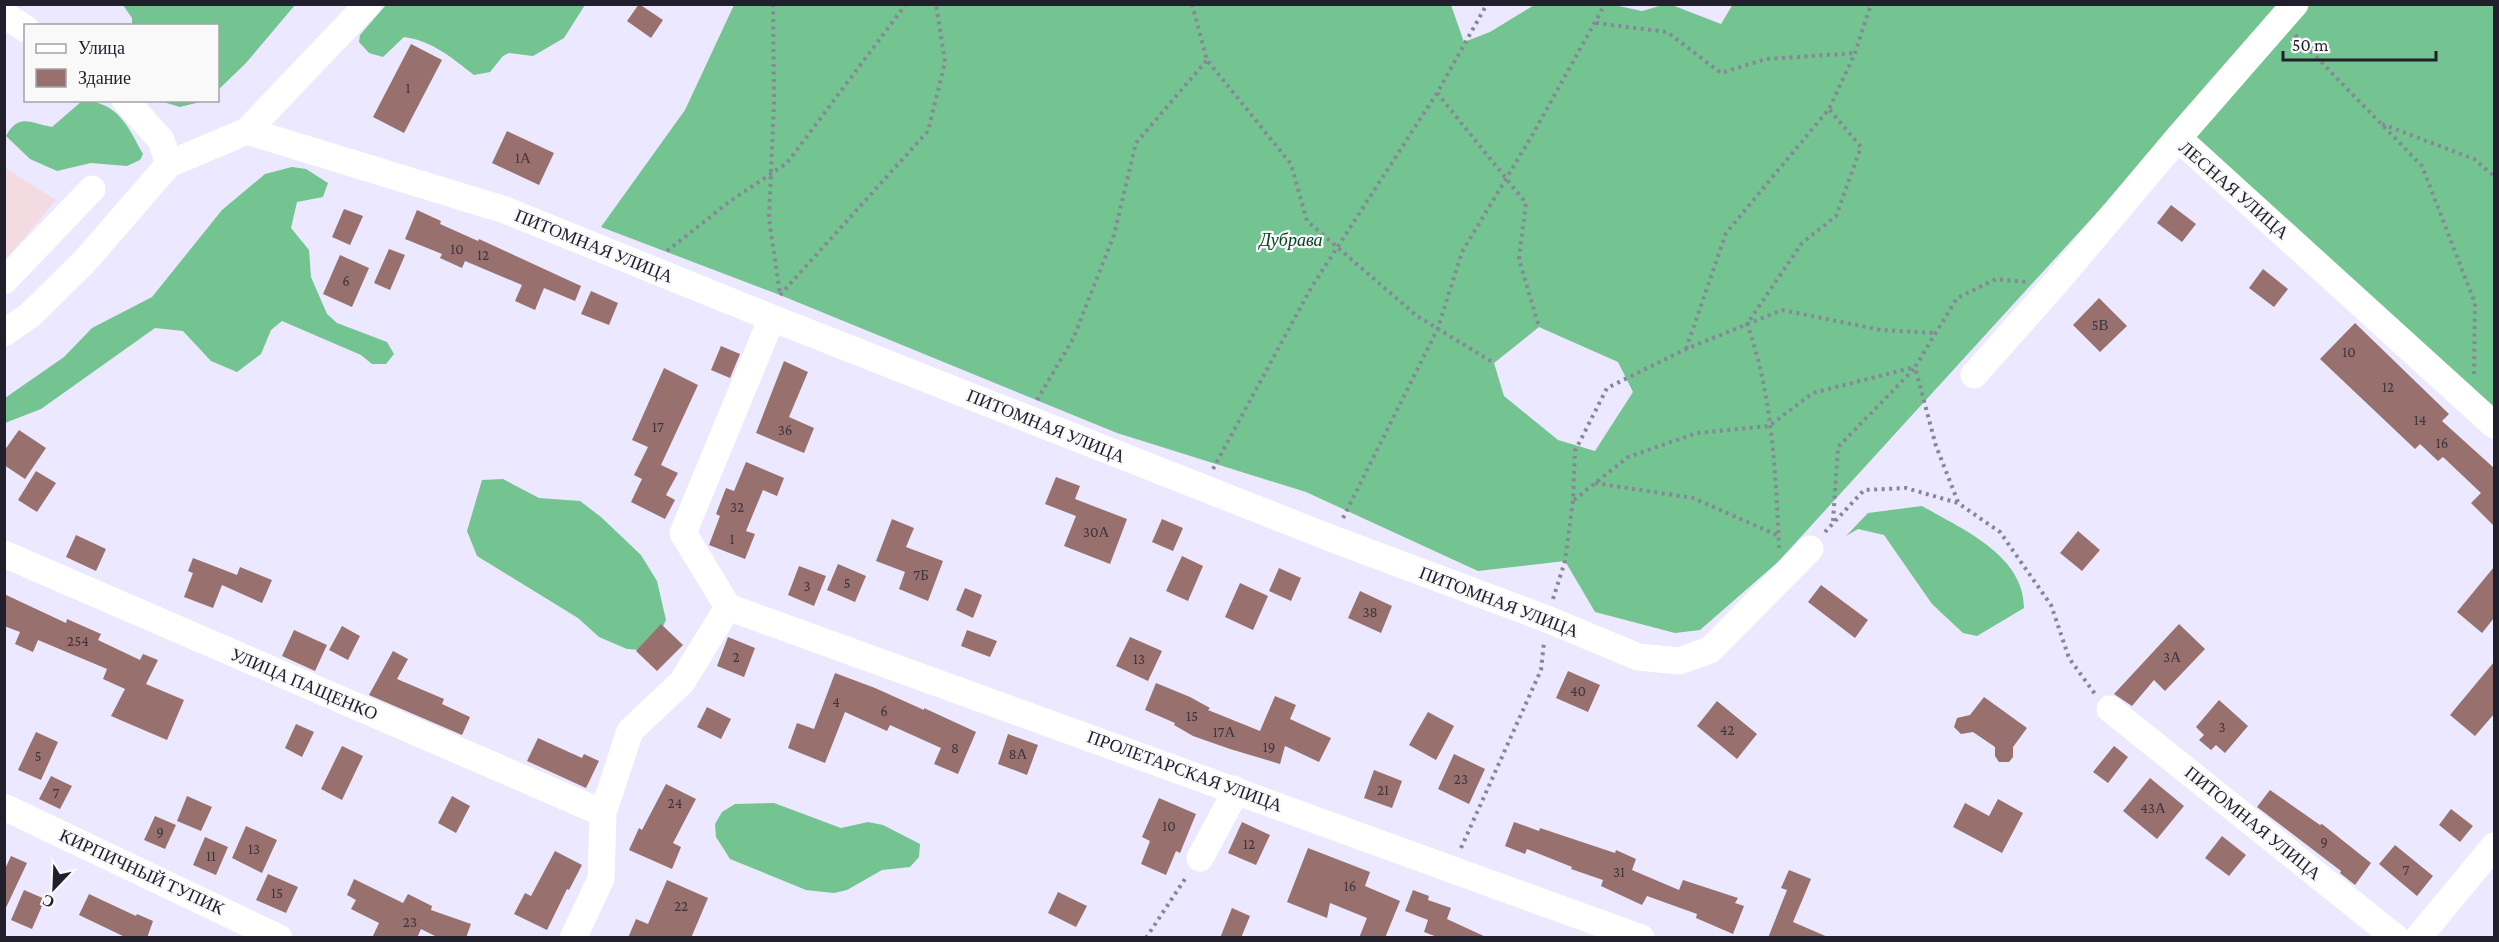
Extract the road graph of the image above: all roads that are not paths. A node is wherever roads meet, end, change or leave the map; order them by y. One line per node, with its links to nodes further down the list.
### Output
1 (368, 4): 4 (street)
2 (2289, 13): 5 (street)
3 (127, 102): 6 (street)
4 (247, 131): 6 (street); 9 (street, ПИТОМНАЯ УЛИЦА)
5 (2178, 138): 11 (street, ЛЕСНАЯ УЛИЦА); 12 (street, ЛЕСНАЯ УЛИЦА)
6 (169, 164): 10 (street)
7 (92, 189): 8 (street)
8 (7, 272)
9 (776, 306): 13 (street, ПИТОМНАЯ УЛИЦА); 15 (street)
10 (4, 333)
11 (1974, 375)
12 (2494, 425)
13 (1810, 549)
14 (4, 554): 19 (street, УЛИЦА ПАЩЕНКО)
15 (728, 607): 17 (street, ПРОЛЕТАРСКАЯ УЛИЦА); 19 (street)
16 (2110, 709): 25 (street, ПИТОМНАЯ УЛИЦА)
17 (1234, 789): 21 (street); 24 (street, ПРОЛЕТАРСКАЯ УЛИЦА)
18 (4, 807): 22 (street, КИРПИЧНЫЙ ТУПИК)
19 (603, 813): 23 (street)
20 (2494, 846): 26 (street)
21 (1200, 858)
22 (279, 938)
23 (573, 938)
24 (1641, 938)
25 (2396, 938)
26 (2418, 938)

